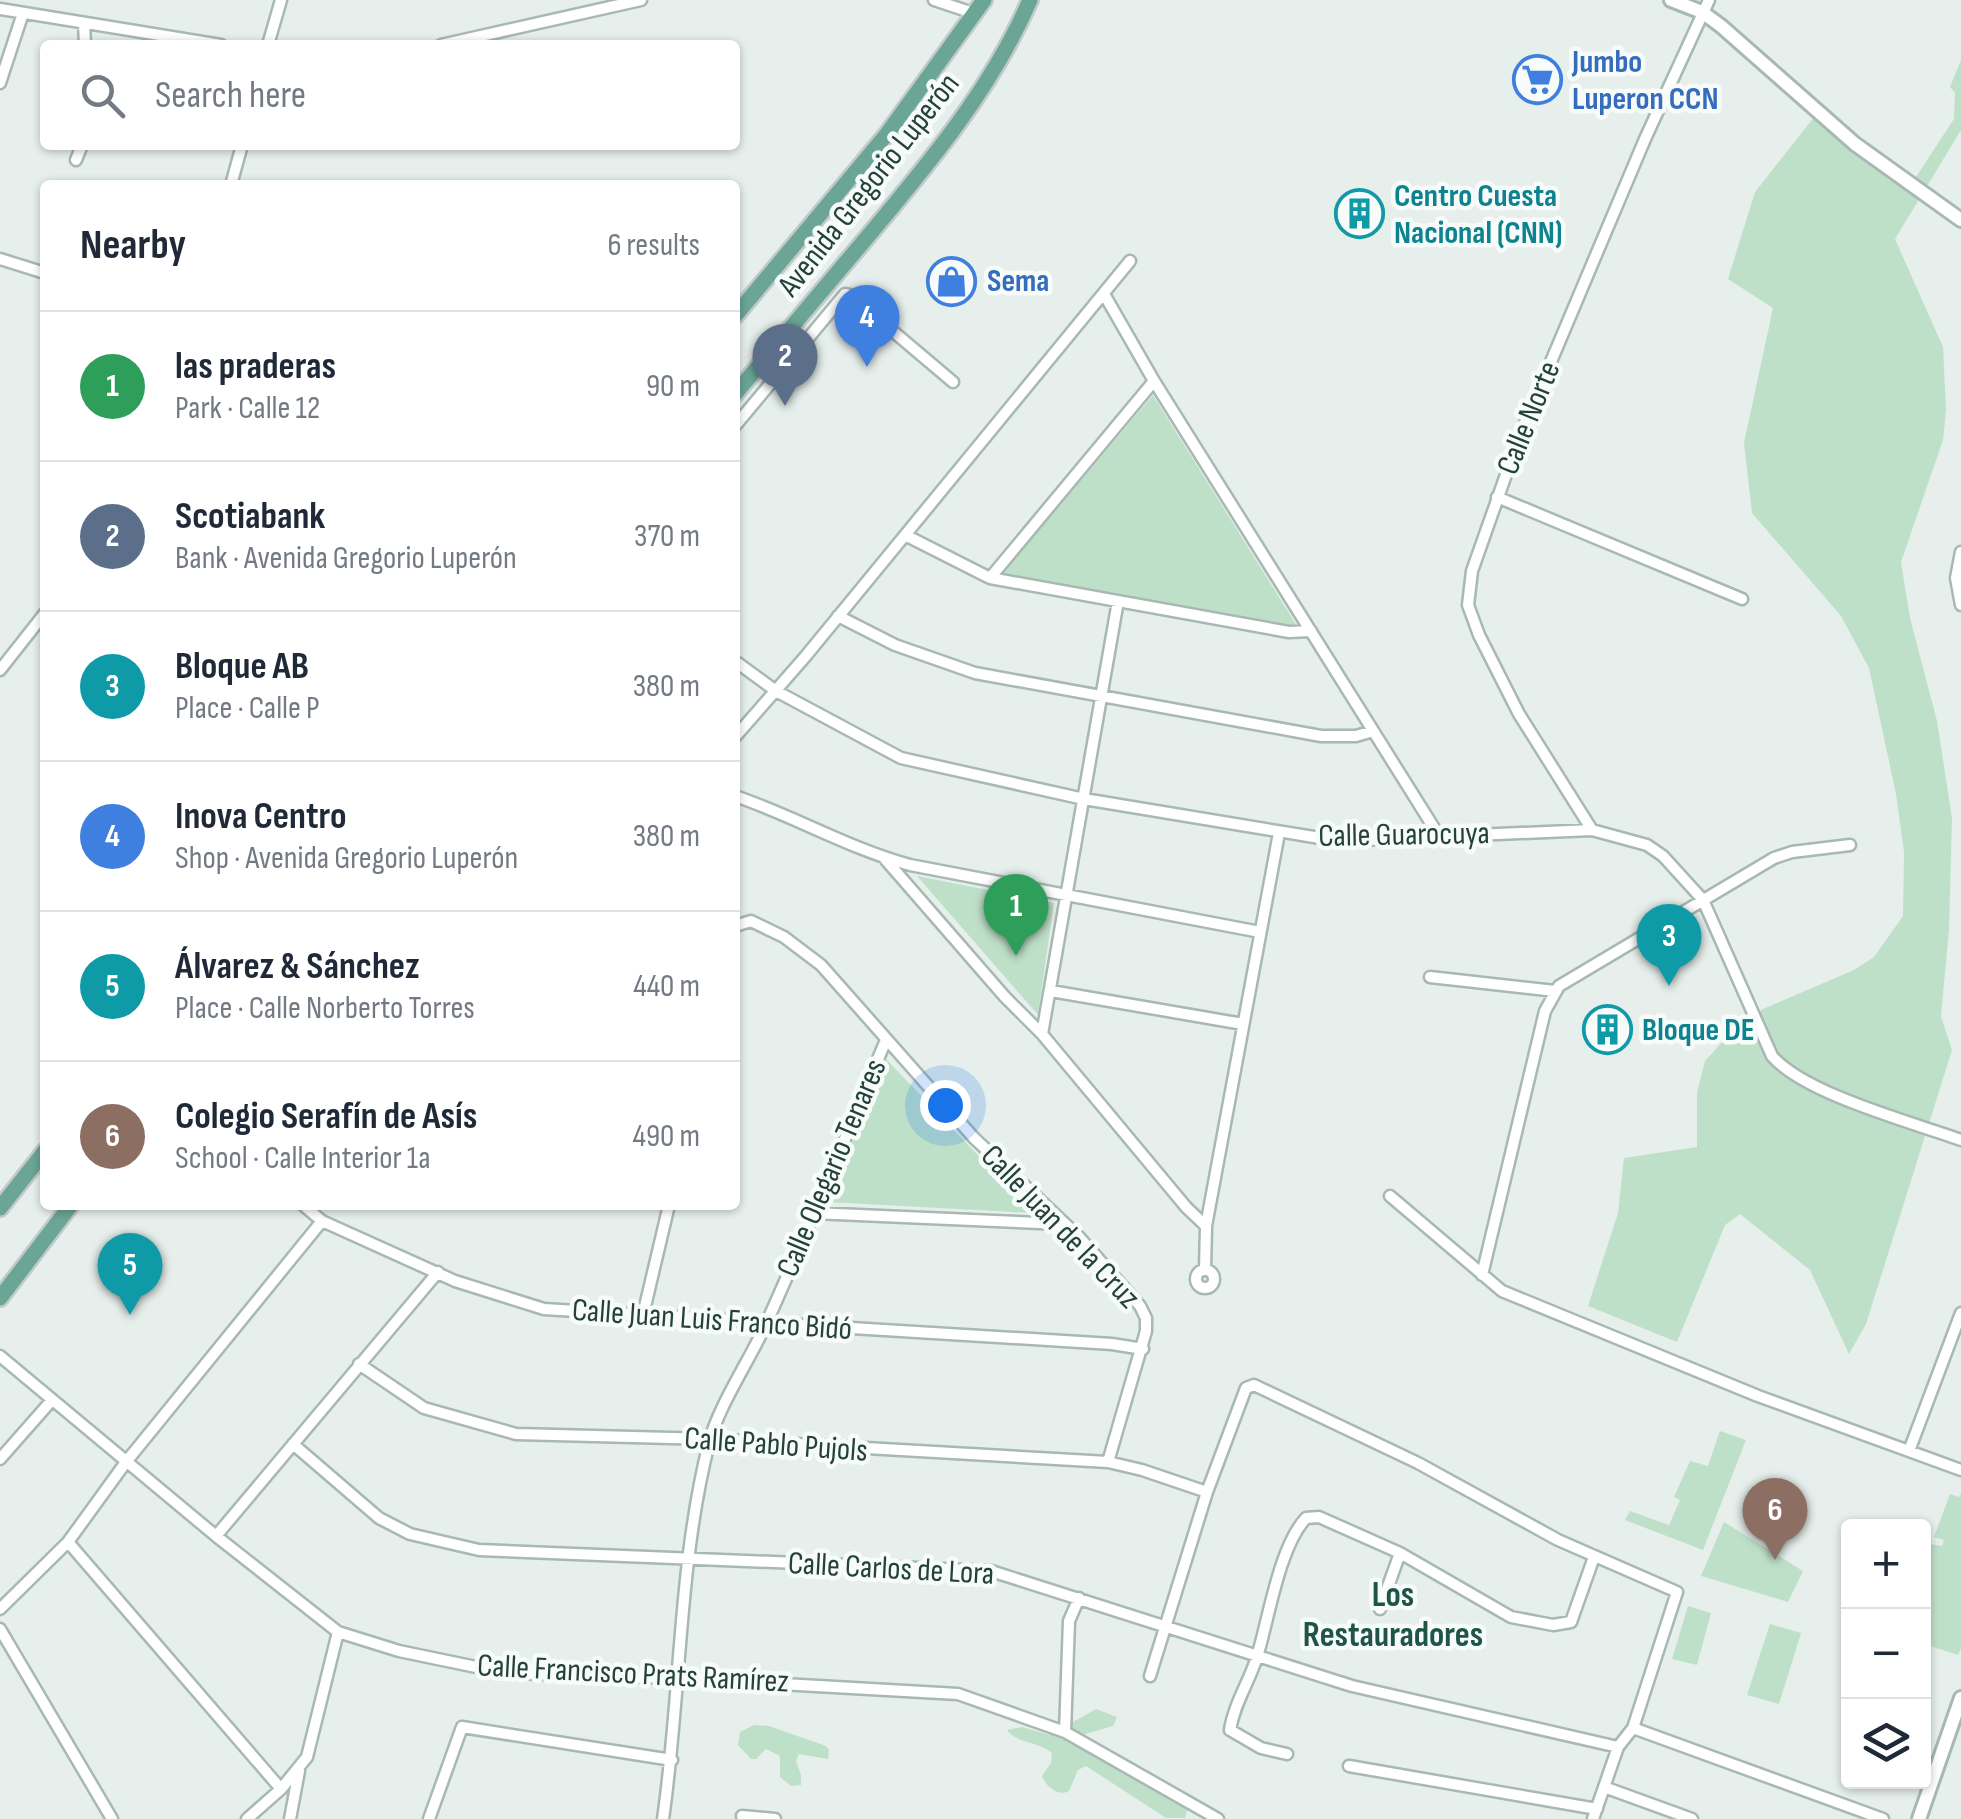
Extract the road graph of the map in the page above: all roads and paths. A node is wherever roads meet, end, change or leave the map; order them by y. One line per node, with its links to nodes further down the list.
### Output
1 (281, 0): 13 (street)
2 (641, 0): 14 (street)
3 (934, 0): 7 (street)
4 (1030, 0): 28 (main road, Avenida Gregorio Luperón)
5 (1670, 0): 6 (street)
6 (1705, 6): 20 (street); 30 (street, Calle Norte)
7 (980, 7): 25 (main road, Avenida Gregorio Luperón)
8 (0, 9): 9 (street)
9 (23, 13): 10 (street); 15 (street)
10 (84, 23): 11 (street); 12 (street)
11 (85, 40)
12 (190, 40)
13 (269, 40)
14 (463, 40)
15 (0, 83)
16 (80, 150): 18 (street)
17 (241, 150): 19 (street)
18 (76, 160)
19 (232, 180)
20 (1961, 220)
21 (0, 259): 23 (street)
22 (1130, 261): 24 (street)
23 (40, 271)
24 (1104, 294): 26 (street); 31 (street)
25 (740, 310)
26 (1154, 380): 33 (street); 39 (street)
27 (953, 382): 29 (street)
28 (740, 388)
29 (740, 420)
30 (1497, 497): 34 (street); 48 (street, Calle Norte)
31 (905, 535): 33 (street); 37 (street)
32 (1961, 552): 36 (street)
33 (990, 578): 35 (street)
34 (1742, 599)
35 (1118, 601): 39 (street); 43 (street)
36 (1961, 605)
37 (838, 616): 42 (street); 43 (street)
38 (40, 619): 41 (street)
39 (1311, 631): 45 (street)
40 (740, 665): 42 (street, Calle Guarocuya)
41 (0, 670)
42 (776, 691): 44 (street); 47 (street, Calle Guarocuya)
43 (1100, 698): 45 (street); 47 (street)
44 (740, 731)
45 (1373, 732): 50 (street)
46 (740, 798): 52 (street)
47 (1084, 800): 49 (street, Calle Guarocuya); 53 (street)
48 (1592, 830): 50 (street, Calle Guarocuya); 54 (street, Calle Guarocuya)
49 (1279, 833): 50 (street, Calle Guarocuya); 56 (street)
50 (1439, 836)
51 (1850, 845): 54 (street)
52 (885, 858): 53 (street); 61 (street)
53 (1068, 894): 56 (street); 59 (street)
54 (1703, 900): 58 (street); 63 (street, Calle Guarocuya)
55 (740, 924): 62 (street, Calle Juan de la Cruz)
56 (1260, 932): 60 (street)
57 (1430, 977): 58 (street)
58 (1556, 991): 76 (street)
59 (1050, 992): 60 (street); 61 (street)
60 (1243, 1024): 73 (street)
61 (1042, 1034): 73 (street)
62 (886, 1040): 70 (street, Calle Olegario Tenares); 72 (street, Calle Juan de la Cruz)
63 (1961, 1140)
64 (40, 1158): 66 (main road)
65 (1390, 1196): 76 (street)
66 (0, 1208)
67 (67, 1210): 77 (main road)
68 (309, 1210): 71 (street, Calle Juan Luis Franco Bidó)
69 (667, 1210): 79 (street)
70 (813, 1213): 72 (street); 80 (street, Calle Olegario Tenares)
71 (322, 1221): 75 (street, Calle Juan Luis Franco Bidó); 89 (street)
72 (1063, 1224): 81 (street, Calle Juan de la Cruz)
73 (1206, 1226): 74 (street)
74 (1205, 1270)
75 (438, 1272): 79 (street, Calle Juan Luis Franco Bidó); 83 (street)
76 (1482, 1275): 87 (street)
77 (0, 1298)
78 (1961, 1313): 87 (street)
79 (642, 1316): 80 (street, Calle Juan Luis Franco Bidó)
80 (765, 1325): 81 (street, Calle Juan Luis Franco Bidó); 85 (street, Calle Olegario Tenares)
81 (1142, 1349): 90 (street, Calle Juan de la Cruz)
82 (0, 1356): 84 (street, Calle Francisco Prats Ramírez)
83 (359, 1364): 85 (street, Calle Pablo Pujols); 86 (street)
84 (52, 1400): 88 (street); 89 (street, Calle Francisco Prats Ramírez)
85 (710, 1440): 90 (street, Calle Pablo Pujols); 97 (street, Calle Olegario Tenares)
86 (293, 1444): 93 (street); 97 (street, Calle Carlos de Lora)
87 (1908, 1451): 91 (street)
88 (0, 1459)
89 (126, 1462): 93 (street, Calle Francisco Prats Ramírez); 94 (street)
90 (1108, 1462): 92 (street, Calle Pablo Pujols)
91 (1961, 1470)
92 (1206, 1492): 96 (street); 102 (street)
93 (216, 1536): 103 (street, Calle Francisco Prats Ramírez)
94 (68, 1542): 99 (street); 116 (street)
95 (1400, 1553): 96 (street); 100 (street); 104 (street)
96 (1594, 1557): 108 (street)
97 (690, 1558): 98 (street, Calle Carlos de Lora); 106 (street, Calle Olegario Tenares)
98 (1079, 1598): 102 (street, Calle Carlos de Lora); 109 (street)
99 (0, 1609)
100 (1380, 1610)
101 (0, 1628): 120 (street)
102 (1166, 1628): 104 (street, Calle Carlos de Lora); 105 (street)
103 (338, 1632): 106 (street, Calle Francisco Prats Ramírez); 114 (street)
104 (1257, 1658): 110 (street, Calle Carlos de Lora); 111 (street)
105 (1150, 1676)
106 (676, 1678): 109 (street, Calle Francisco Prats Ramírez); 112 (street, Calle Olegario Tenares)
107 (1961, 1698): 128 (street)
108 (1633, 1728): 110 (street); 127 (street)
109 (1065, 1732): 119 (street, Calle Francisco Prats Ramírez)
110 (1618, 1747): 115 (street)
111 (1287, 1754)
112 (672, 1760): 123 (street); 124 (street, Calle Olegario Tenares)
113 (1349, 1766): 117 (street)
114 (300, 1768): 116 (street); 122 (street)
115 (1604, 1787): 117 (street); 126 (street)
116 (281, 1790): 121 (street)
117 (1595, 1814)
118 (742, 1816): 125 (street)
119 (1213, 1818)
120 (112, 1819)
121 (246, 1819)
122 (290, 1819)
123 (429, 1819)
124 (663, 1819)
125 (775, 1819)
126 (1692, 1819)
127 (1882, 1819)
128 (1919, 1819)

